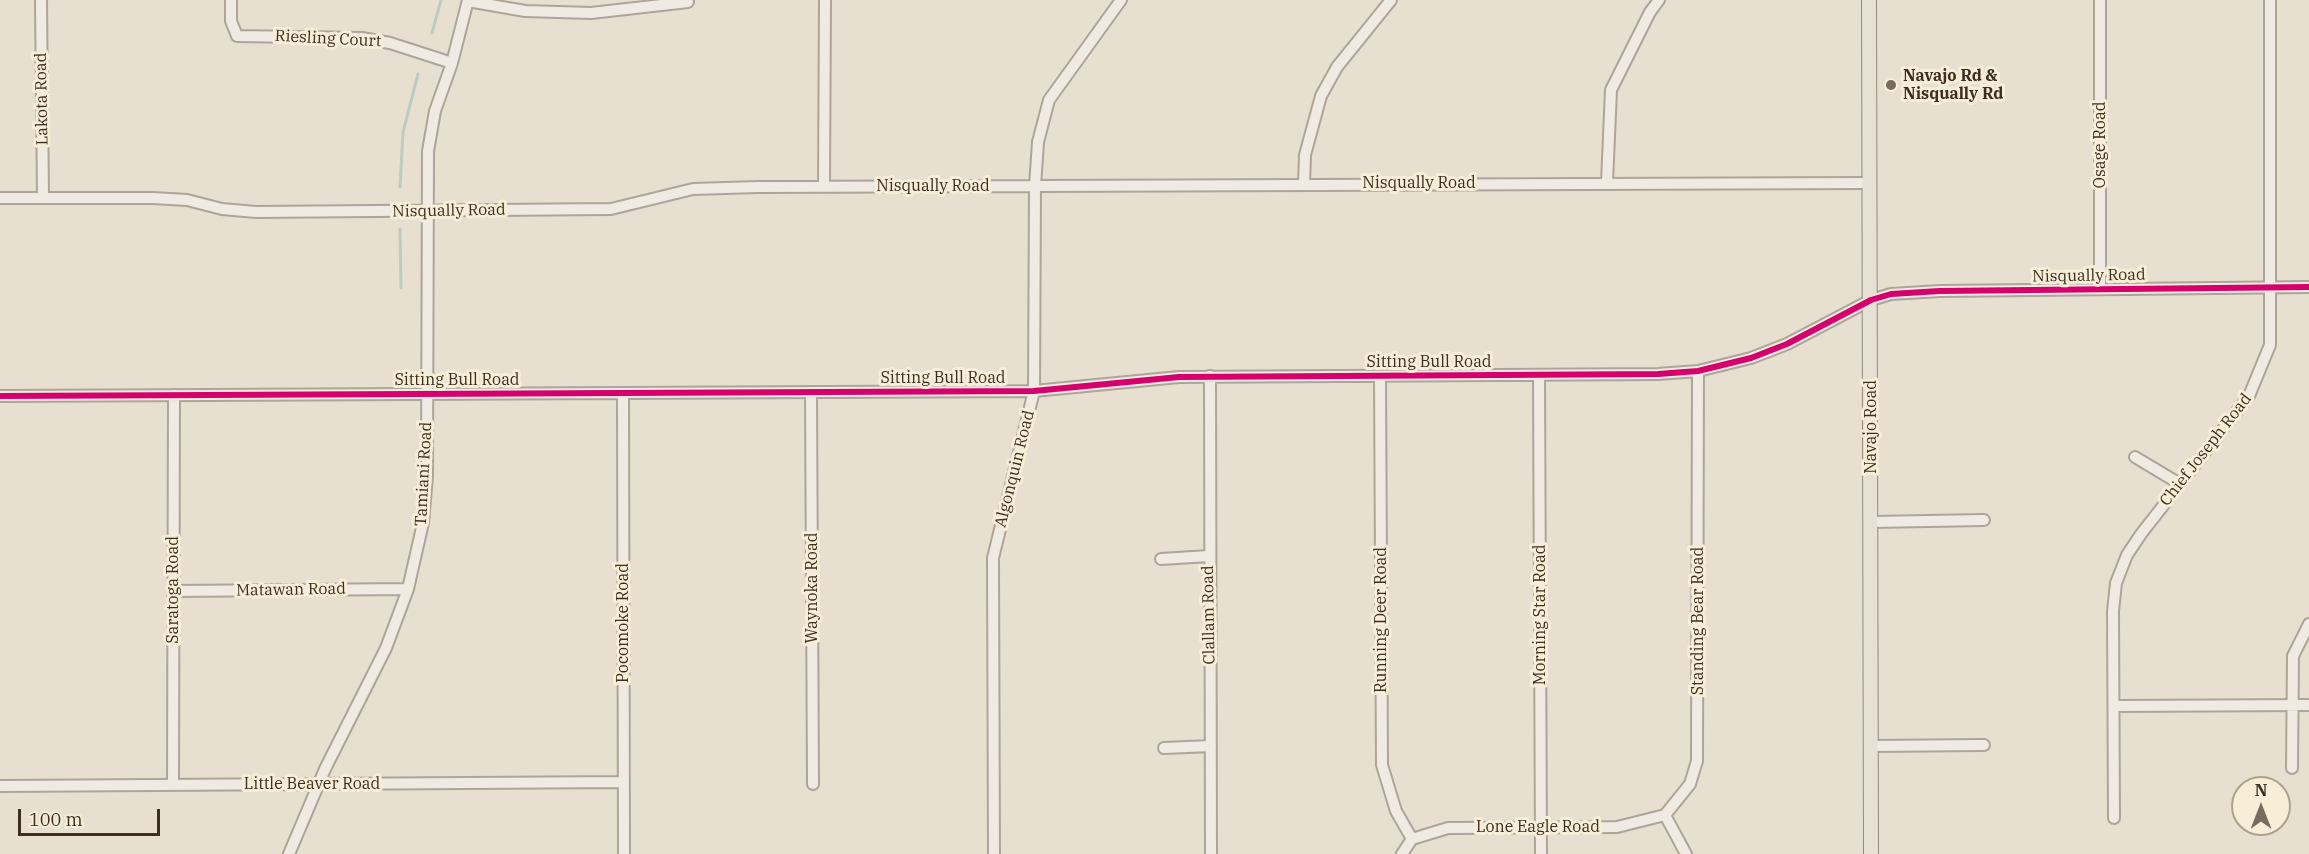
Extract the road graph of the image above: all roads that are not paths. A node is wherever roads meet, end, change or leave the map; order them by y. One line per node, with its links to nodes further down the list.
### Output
1 (41, 0): 18 (street, Lakota Road)
2 (231, 0): 12 (street, Riesling Court)
3 (468, 0): 11 (street); 12 (street, Tamiani Road)
4 (825, 0): 16 (street)
5 (1121, 0): 17 (street, Algonquin Road)
6 (1391, 0): 15 (street)
7 (1659, 0): 13 (street)
8 (1869, 0): 14 (main road, Navajo Road)
9 (2100, 0): 23 (street, Osage Road)
10 (2270, 0): 21 (street, Chief Joseph Road)
11 (688, 2)
12 (452, 63): 20 (street, Tamiani Road)
13 (1607, 182): 14 (street, Nisqually Road); 15 (street, Nisqually Road)
14 (1869, 183): 24 (main road, Navajo Road)
15 (1304, 184): 17 (street, Nisqually Road)
16 (824, 186): 17 (street, Nisqually Road); 20 (street, Nisqually Road)
17 (1035, 186): 29 (street, Algonquin Road)
18 (43, 197): 19 (street, Nisqually Road); 20 (street, Nisqually Road)
19 (0, 198)
20 (426, 211): 32 (street, Tamiani Road)
21 (2271, 287): 22 (street, Nisqually Road); 23 (street, Nisqually Road); 36 (street, Chief Joseph Road)
22 (2309, 287)
23 (2100, 289): 24 (street, Nisqually Road)
24 (1871, 300): 25 (street, Sitting Bull Road); 38 (main road, Navajo Road)
25 (1698, 371): 26 (street, Sitting Bull Road); 57 (street, Standing Bear Road)
26 (1539, 375): 28 (street, Sitting Bull Road); 59 (street, Morning Star Road)
27 (1210, 376): 28 (street, Sitting Bull Road); 29 (street, Sitting Bull Road); 39 (street, Clallam Road)
28 (1380, 376): 60 (street, Running Deer Road)
29 (1034, 391): 30 (street, Sitting Bull Road); 63 (street, Algonquin Road)
30 (811, 392): 31 (street, Sitting Bull Road); 54 (street, Waynoka Road)
31 (623, 393): 32 (street, Sitting Bull Road); 52 (street, Pocomoke Road)
32 (428, 394): 33 (street, Sitting Bull Road); 41 (street, Tamiani Road)
33 (174, 395): 34 (street, Sitting Bull Road); 42 (street, Saratoga Road)
34 (0, 396)
35 (2135, 457): 36 (street)
36 (2180, 484): 46 (street, Chief Joseph Road)
37 (1984, 520): 38 (street)
38 (1872, 522): 49 (main road, Navajo Road)
39 (1209, 556): 40 (street); 48 (street, Clallam Road)
40 (1161, 559)
41 (408, 589): 42 (street, Matawan Road); 53 (street, Tamiani Road)
42 (173, 591): 55 (street, Saratoga Road)
43 (2309, 624): 44 (street)
44 (2292, 705): 45 (street); 46 (street); 51 (street)
45 (2309, 705)
46 (2115, 706): 58 (street, Chief Joseph Road)
47 (1984, 745): 49 (street)
48 (1211, 746): 50 (street); 64 (street, Clallam Road)
49 (1871, 746): 68 (main road, Navajo Road)
50 (1164, 748)
51 (2292, 768)
52 (624, 782): 53 (street, Little Beaver Road); 62 (street, Pocomoke Road)
53 (319, 783): 55 (street, Little Beaver Road); 61 (street, Tamiani Road)
54 (813, 784)
55 (173, 785): 56 (street, Little Beaver Road)
56 (0, 786)
57 (1665, 815): 59 (street, Lone Eagle Road); 67 (street)
58 (2114, 818)
59 (1541, 827): 60 (street, Lone Eagle Road); 66 (street, Morning Star Road)
60 (1412, 839): 65 (street)
61 (289, 854)
62 (624, 854)
63 (994, 854)
64 (1211, 854)
65 (1402, 854)
66 (1541, 854)
67 (1686, 854)
68 (1871, 854)

